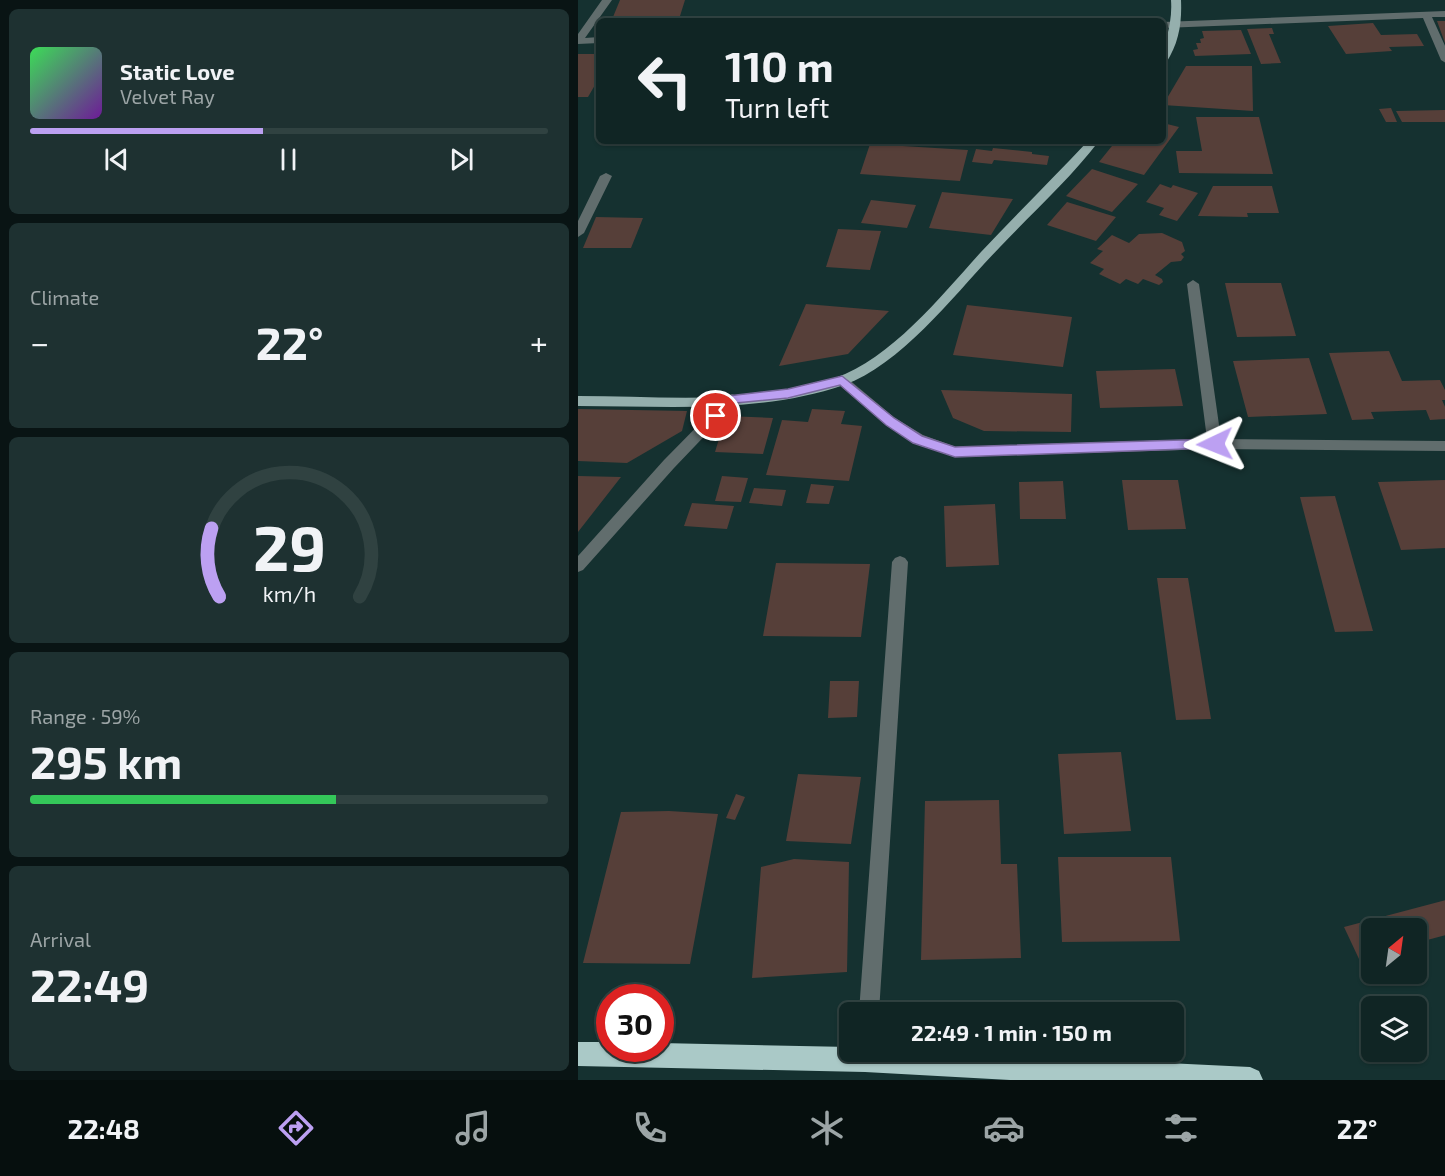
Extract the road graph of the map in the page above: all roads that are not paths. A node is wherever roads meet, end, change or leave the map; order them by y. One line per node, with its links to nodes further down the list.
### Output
1 (607, 0): 8 (street)
2 (1176, 0): 5 (main road)
3 (1445, 14): 4 (street)
4 (1426, 15): 5 (street); 10 (street)
5 (1178, 23): 6 (street); 9 (main road)
6 (1166, 25)
7 (596, 40): 8 (street)
8 (578, 41)
9 (1166, 56)
10 (1445, 60)
11 (1091, 144): 15 (main road)
12 (606, 176): 13 (street)
13 (578, 233)
14 (1193, 284): 18 (street)
15 (842, 381): 16 (main road); 18 (street)
16 (732, 399): 17 (main road); 21 (street)
17 (578, 401)
18 (1215, 444): 19 (street)
19 (1445, 446)
20 (900, 562): 22 (street)
21 (578, 566)
22 (870, 1002)
23 (578, 1053): 24 (highway)
24 (839, 1056)
25 (961, 1062): 26 (highway)
26 (1250, 1080)

